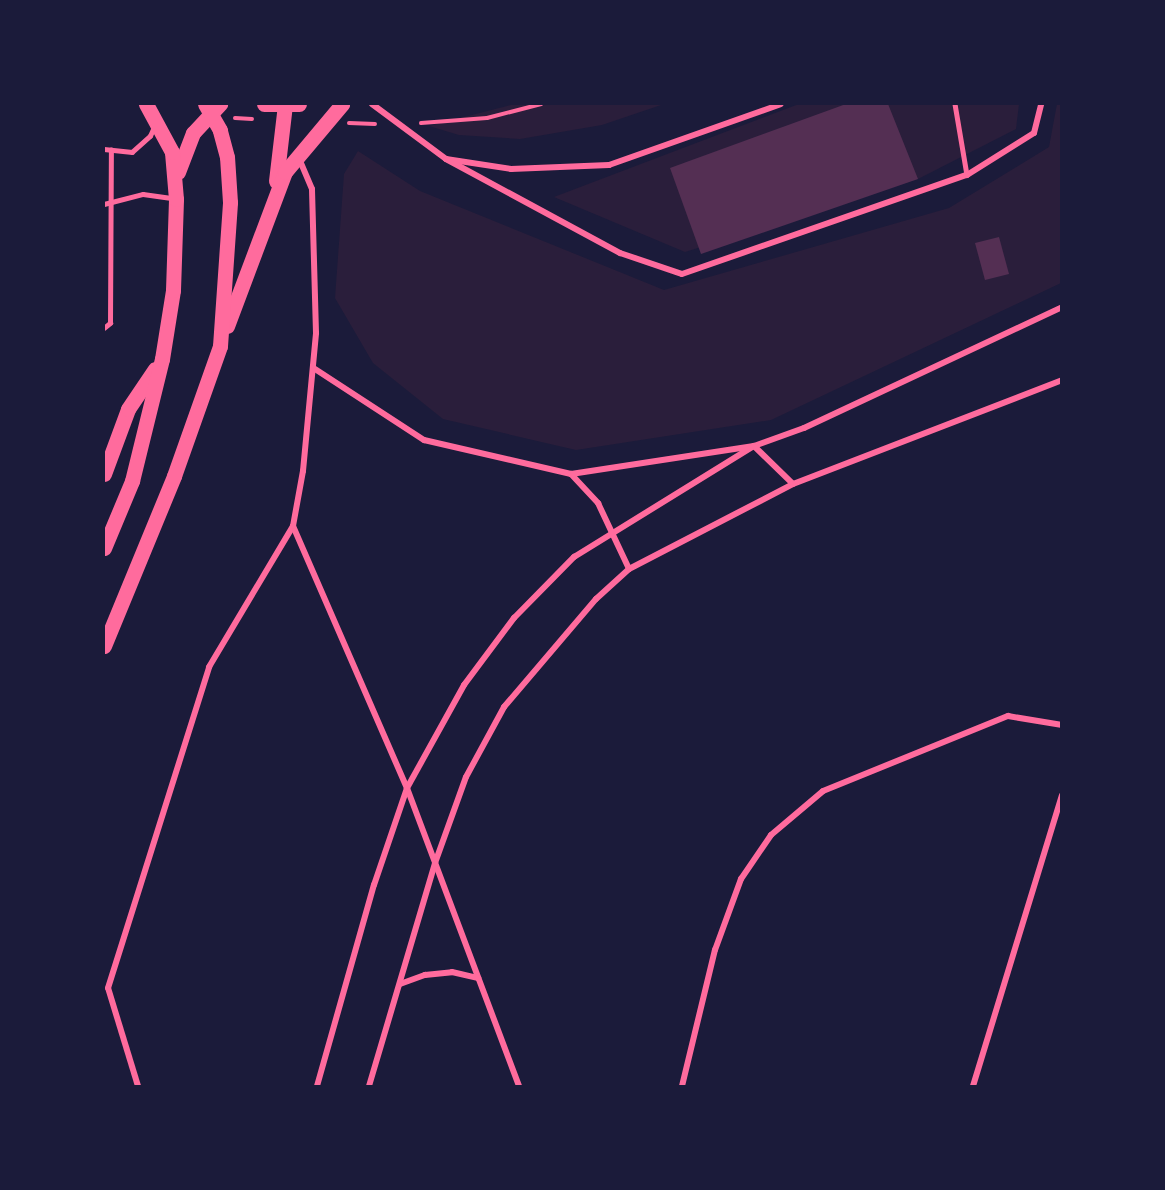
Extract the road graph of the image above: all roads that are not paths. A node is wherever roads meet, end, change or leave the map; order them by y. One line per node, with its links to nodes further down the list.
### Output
1 (146, 104): 10 (main road)
2 (264, 104): 3 (main road)
3 (290, 104): 17 (main road)
4 (342, 104): 13 (main road)
5 (372, 104): 14 (street)
6 (781, 104): 14 (street)
7 (955, 104): 15 (lane)
8 (1041, 104): 15 (street)
9 (212, 106): 16 (main road); 23 (main road)
10 (156, 121): 12 (lane); 16 (main road)
11 (104, 149): 12 (lane)
12 (111, 150): 20 (lane)
13 (297, 153): 17 (main road); 25 (street)
14 (446, 159): 15 (street)
15 (966, 175)
16 (176, 181): 18 (main road)
17 (274, 194): 23 (main road)
18 (176, 199): 20 (lane); 24 (main road)
19 (104, 204): 20 (lane)
20 (113, 204): 22 (lane)
21 (1062, 307): 27 (street)
22 (104, 328)
23 (220, 346): 35 (main road)
24 (162, 359): 28 (main road); 33 (main road)
25 (315, 369): 29 (street); 31 (street)
26 (1062, 380): 30 (street)
27 (754, 447): 29 (street); 30 (street); 32 (street)
28 (104, 474)
29 (570, 474): 32 (street)
30 (793, 484): 34 (street)
31 (293, 526): 37 (street); 42 (street)
32 (612, 533): 34 (street); 37 (street)
33 (104, 548)
34 (628, 569): 39 (street)
35 (104, 646)
36 (1062, 725): 46 (street)
37 (407, 788): 39 (street); 43 (street)
38 (1062, 795): 47 (street)
39 (435, 863): 40 (street); 41 (street)
40 (478, 978): 41 (street); 45 (street)
41 (400, 984): 44 (street)
42 (138, 1086)
43 (317, 1086)
44 (369, 1086)
45 (519, 1086)
46 (682, 1086)
47 (973, 1086)

